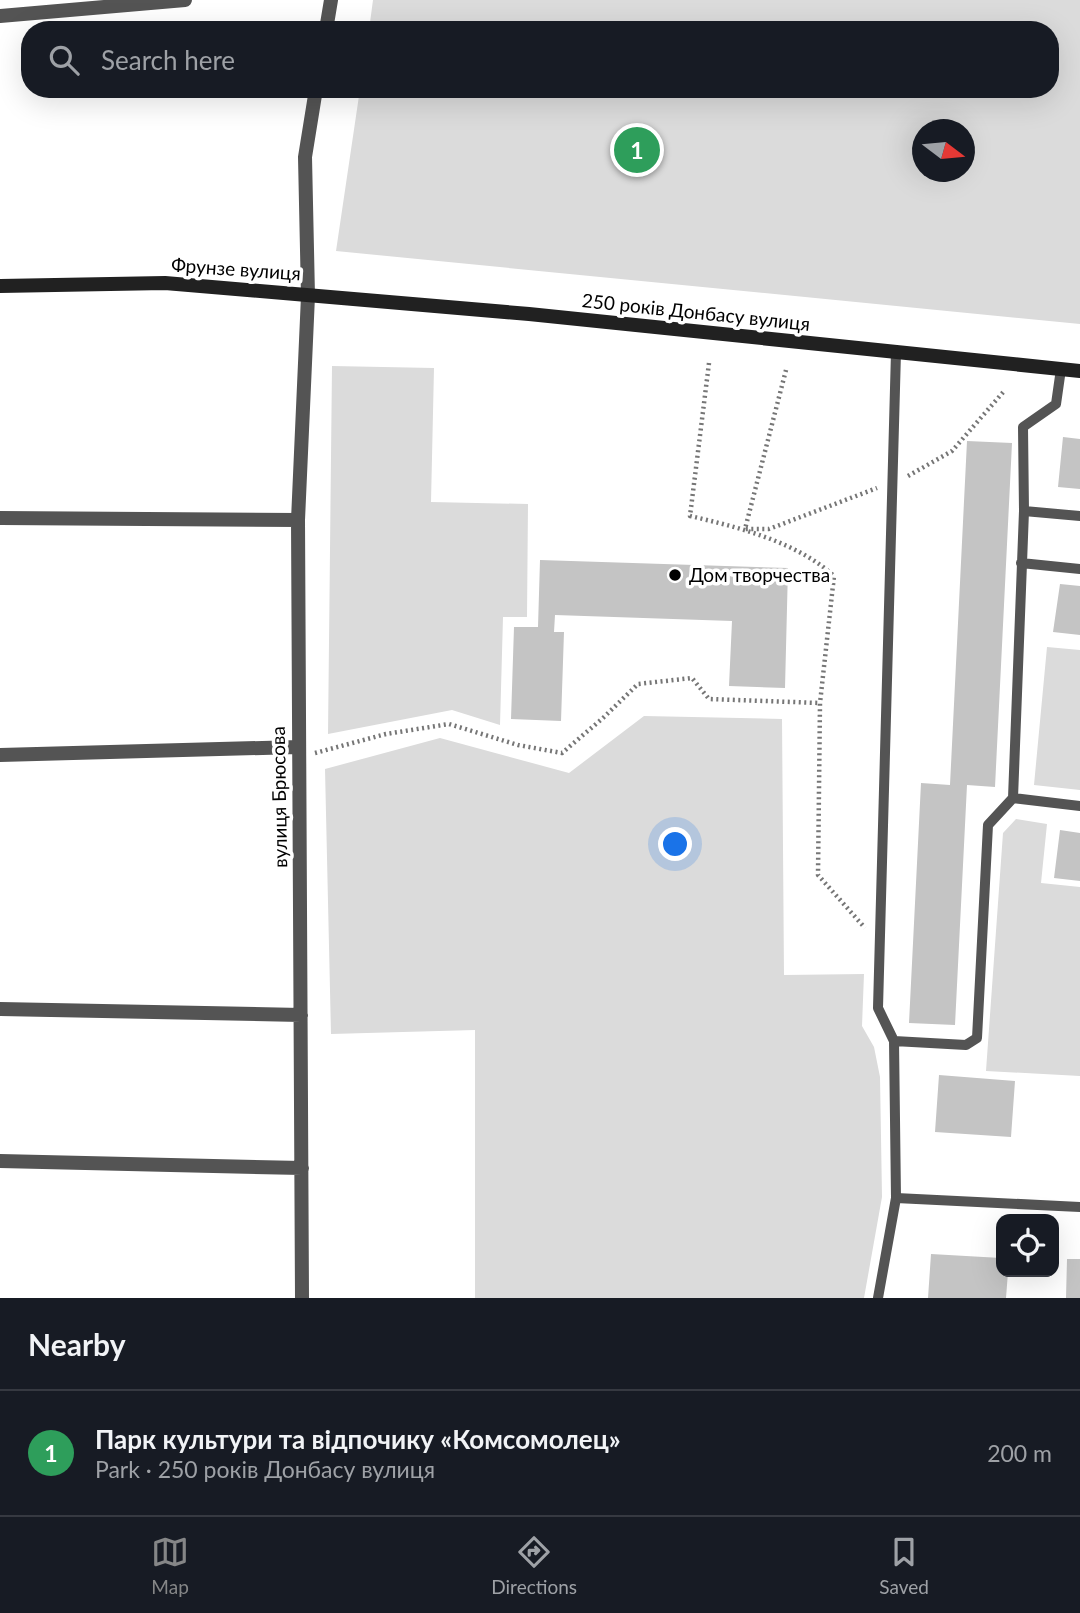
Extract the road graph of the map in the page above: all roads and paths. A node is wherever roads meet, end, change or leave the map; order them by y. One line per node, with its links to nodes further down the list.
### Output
1 (185, 0): 3 (street)
2 (331, 0): 4 (street)
3 (0, 16)
4 (328, 21)
5 (315, 98): 7 (street, Фрунзе вулиця)
6 (0, 286): 7 (street, Фрунзе вулиця)
7 (307, 296): 8 (street, 250 років Донбасу вулиця); 18 (street, вулиця Брюсова)
8 (896, 352): 10 (street, 250 років Донбасу вулиця); 14 (lane)
9 (709, 363): 19 (path)
10 (1061, 369): 12 (street, 250 років Донбасу вулиця); 15 (lane)
11 (786, 370): 19 (path)
12 (1080, 371)
13 (1005, 390): 14 (path)
14 (893, 482): 19 (path); 27 (lane)
15 (1024, 511): 16 (lane); 20 (lane)
16 (1080, 516)
17 (0, 518): 18 (street)
18 (298, 520): 23 (street, вулиця Брюсова)
19 (745, 529): 22 (path)
20 (1021, 563): 21 (lane); 25 (lane)
21 (1080, 569)
22 (820, 703): 23 (path); 27 (path)
23 (297, 752): 24 (street); 29 (street, вулиця Брюсова)
24 (0, 755)
25 (1013, 798): 26 (lane); 30 (lane)
26 (1080, 806)
27 (880, 945): 30 (lane)
28 (0, 1009): 29 (street)
29 (301, 1015): 32 (street, вулиця Брюсова)
30 (894, 1041): 33 (lane)
31 (0, 1161): 32 (street)
32 (302, 1168): 35 (street, вулиця Брюсова)
33 (896, 1198): 34 (lane); 36 (lane)
34 (1080, 1207)
35 (302, 1298)
36 (878, 1298)

